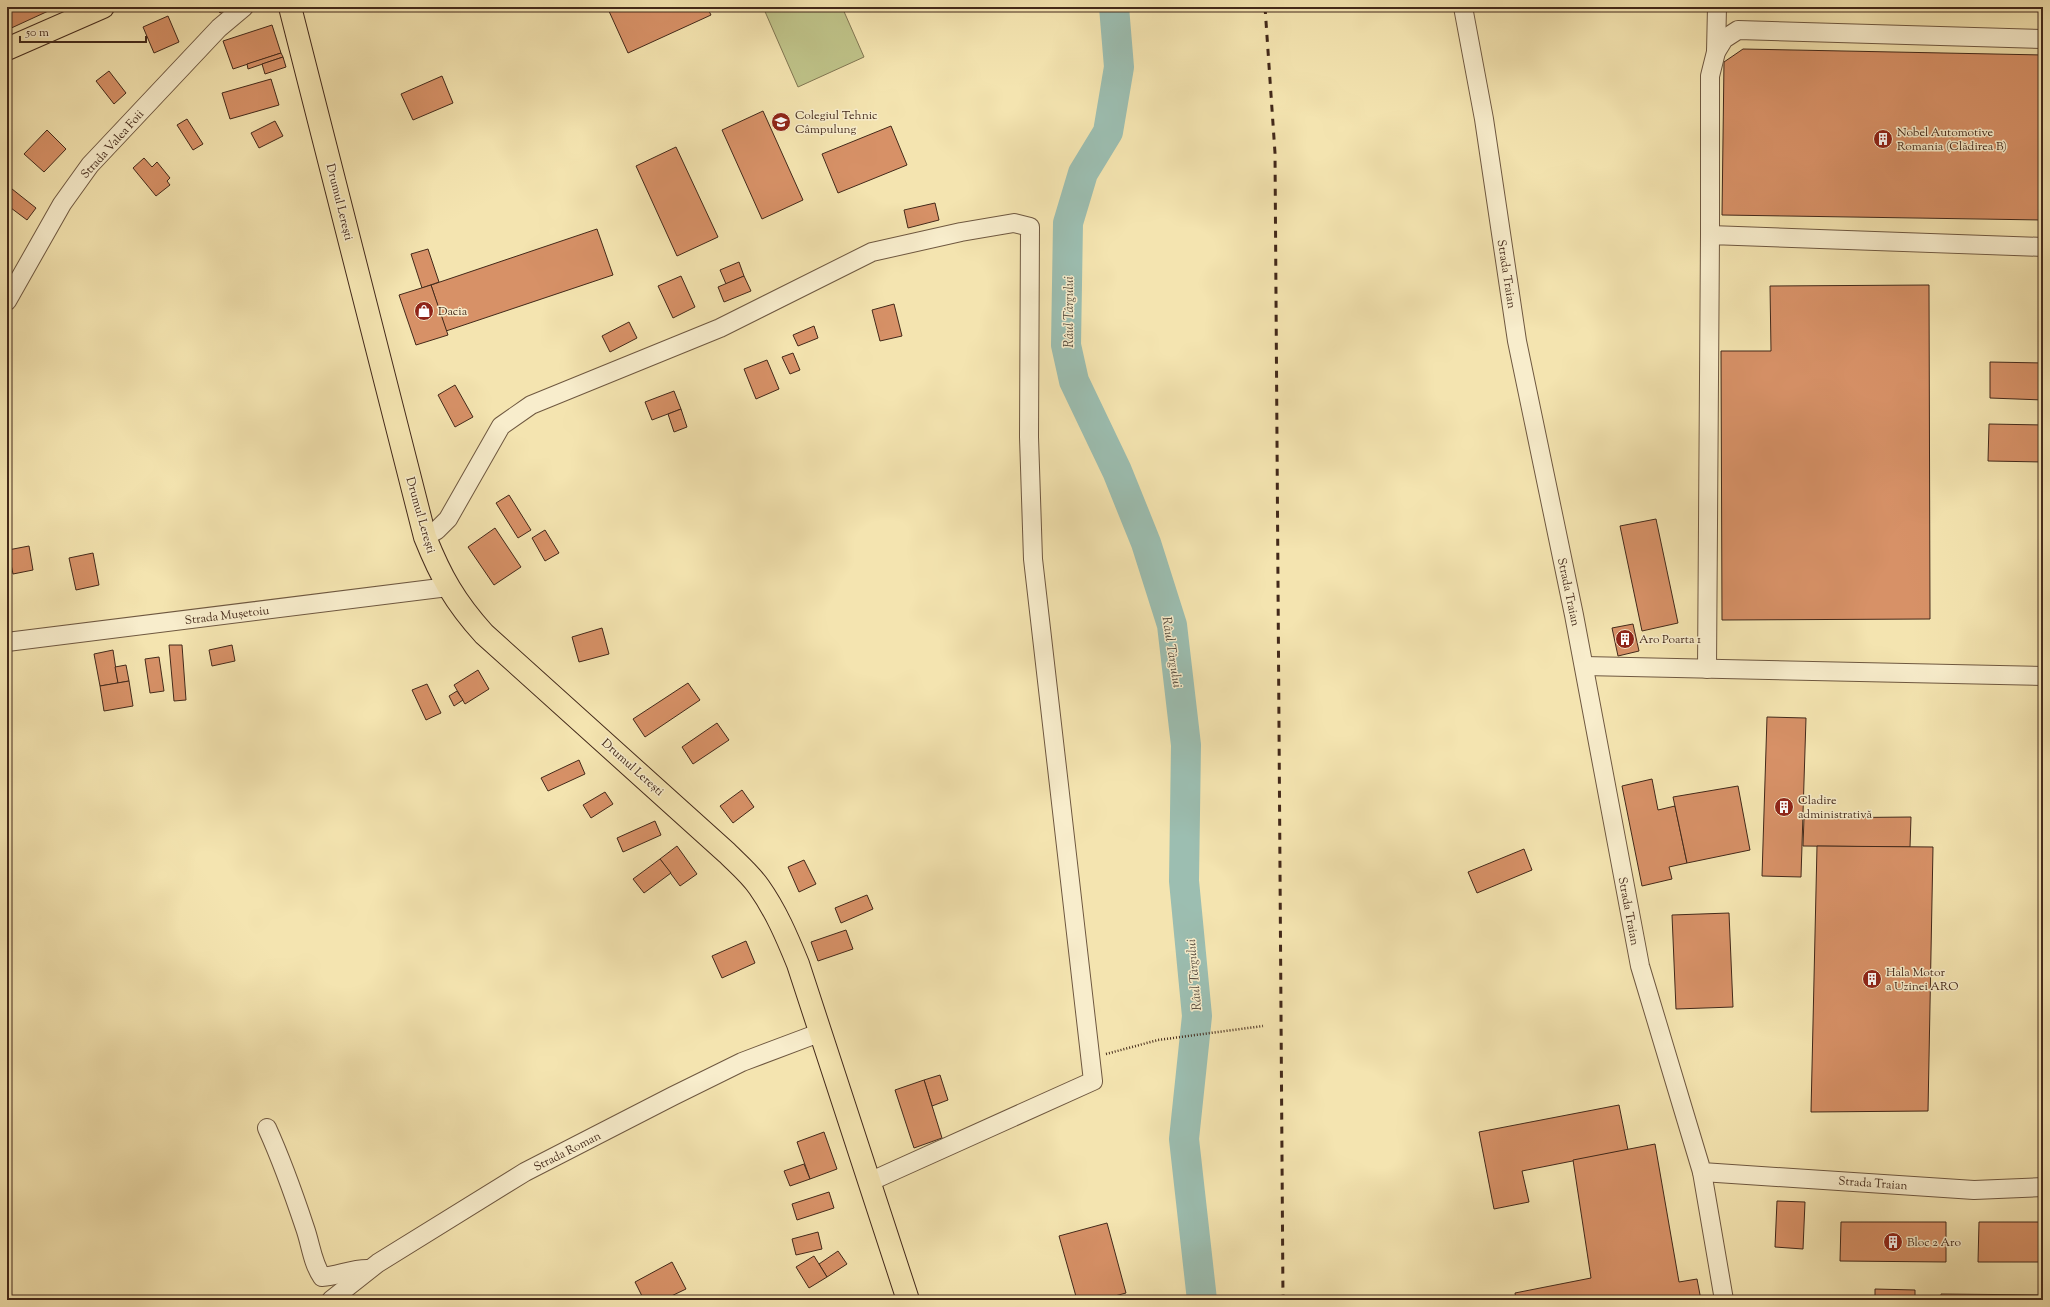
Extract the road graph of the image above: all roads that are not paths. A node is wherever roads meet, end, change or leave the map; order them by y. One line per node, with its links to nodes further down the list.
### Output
1 (103, 7): 7 (main road)
2 (244, 7): 11 (street, Strada Valea Foii)
3 (290, 7): 12 (main road, Drumul Lerești)
4 (1463, 7): 15 (street, Strada Traian)
5 (1717, 7): 8 (street)
6 (2043, 39): 8 (street)
7 (7, 49)
8 (1716, 52): 9 (street)
9 (1710, 235): 10 (street); 16 (street)
10 (2043, 247)
11 (7, 301)
12 (425, 537): 13 (main road, Drumul Lerești); 21 (street)
13 (448, 587): 14 (street, Strada Mușetoiu); 18 (main road, Drumul Lerești)
14 (7, 642)
15 (1584, 666): 16 (street); 20 (street, Strada Traian)
16 (1707, 669): 17 (street)
17 (2043, 676)
18 (819, 1033): 21 (main road, Drumul Lerești); 23 (street, Strada Roman)
19 (267, 1128): 23 (street)
20 (1702, 1172): 22 (street, Strada Traian); 26 (street, Strada Traian)
21 (869, 1182): 25 (main road, Drumul Lerești)
22 (2043, 1187)
23 (370, 1269): 24 (street, Strada Roman)
24 (331, 1300)
25 (908, 1300)
26 (1724, 1300)

